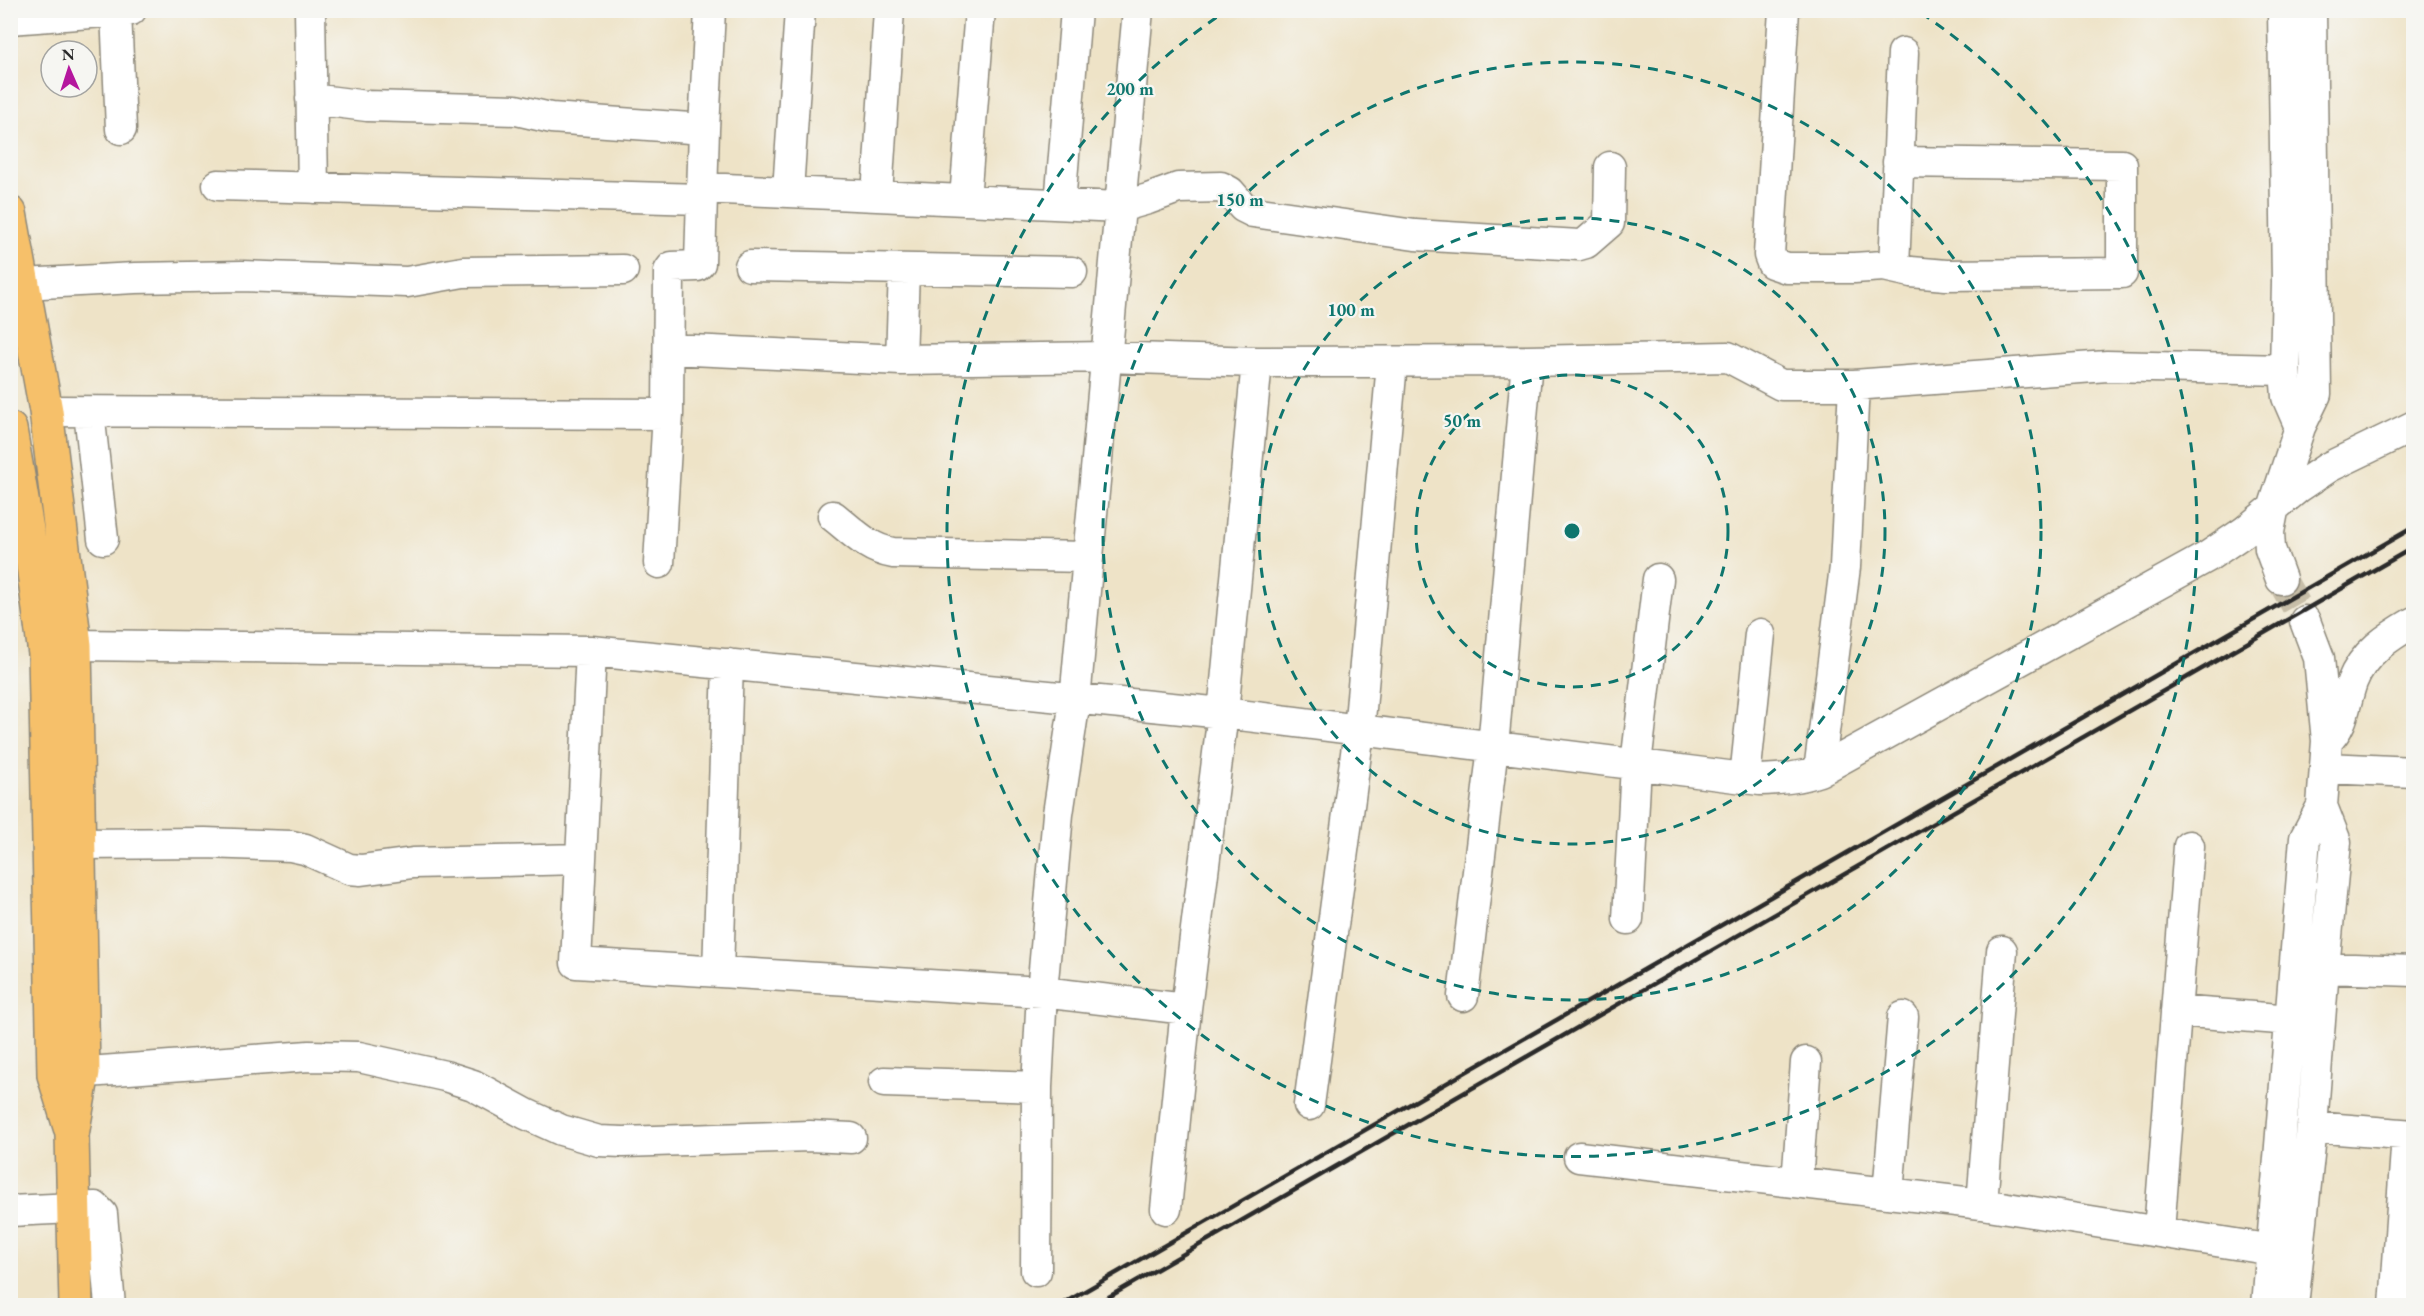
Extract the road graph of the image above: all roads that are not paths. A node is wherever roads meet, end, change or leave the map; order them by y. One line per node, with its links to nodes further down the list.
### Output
1 (310, 10): 14 (street)
2 (710, 10): 16 (street)
3 (800, 10): 21 (street)
4 (889, 10): 23 (street)
5 (980, 10): 24 (street)
6 (1076, 10): 25 (street)
7 (1138, 10): 26 (street)
8 (1784, 10): 29 (street)
9 (2283, 10): 40 (street)
10 (2311, 10): 46 (street)
11 (124, 11): 12 (street); 15 (street)
12 (10, 19)
13 (1903, 53): 17 (street)
14 (311, 99): 16 (street); 20 (street)
15 (121, 129)
16 (704, 129): 22 (street)
17 (1898, 162): 29 (street); 29 (street)
18 (1610, 167): 26 (street)
19 (218, 185): 20 (street)
20 (312, 188): 22 (street)
21 (788, 191): 22 (street); 23 (street)
22 (702, 193): 34 (street)
23 (877, 195): 24 (street)
24 (964, 199): 25 (street)
25 (1060, 204): 26 (street)
26 (1120, 207): 35 (street)
27 (10, 213): 33 (main road)
28 (750, 266): 30 (street)
29 (1894, 268)
30 (904, 269): 32 (street); 36 (street)
31 (623, 270): 33 (street)
32 (1072, 272)
33 (23, 284): 42 (main road)
34 (670, 350): 36 (street); 44 (street)
35 (1106, 357): 36 (street); 38 (street); 53 (street)
36 (901, 360)
37 (1527, 361): 39 (street); 41 (street); 66 (street)
38 (1257, 362): 39 (street); 64 (street)
39 (1392, 363): 65 (street)
40 (2285, 370): 41 (street); 46 (street)
41 (1854, 385): 69 (street)
42 (46, 411): 43 (street); 49 (main road)
43 (89, 412): 44 (street); 48 (street)
44 (668, 414): 54 (street)
45 (2414, 426): 50 (street)
46 (2300, 427): 50 (street)
47 (10, 429): 88 (main road)
48 (96, 473): 49 (street); 52 (street)
49 (54, 477): 60 (main road)
50 (2274, 506): 56 (street); 69 (street)
51 (833, 516): 53 (street)
52 (103, 539)
53 (1088, 557): 63 (street)
54 (659, 563)
55 (1658, 579): 68 (street)
56 (2281, 579)
57 (2305, 621): 67 (street)
58 (2414, 622): 67 (street)
59 (1760, 634): 71 (street)
60 (75, 645): 61 (street); 73 (main road)
61 (591, 651): 62 (street); 75 (street)
62 (728, 664): 63 (street); 80 (street)
63 (1075, 700): 64 (street); 81 (street)
64 (1223, 713): 65 (street); 83 (street)
65 (1359, 731): 66 (street); 91 (street)
66 (1492, 747): 68 (street); 82 (street)
67 (2327, 754): 70 (street); 72 (street)
68 (1636, 764): 71 (street); 76 (street)
69 (1819, 771): 71 (street)
70 (2414, 772)
71 (1745, 778)
72 (2322, 806): 78 (street); 86 (street)
73 (79, 844): 75 (street); 88 (main road)
74 (2189, 846): 84 (street)
75 (581, 859): 80 (street)
76 (1628, 919)
77 (2002, 951): 98 (street)
78 (2324, 968): 79 (street); 92 (street)
79 (2414, 971)
80 (718, 972): 81 (street)
81 (1042, 992): 83 (street); 90 (street)
82 (1463, 996)
83 (1186, 1009): 100 (street)
84 (2176, 1011): 86 (street); 102 (street)
85 (1903, 1017): 97 (street)
86 (2292, 1020): 103 (street)
87 (1806, 1062): 96 (street)
88 (68, 1074): 94 (street); 99 (main road)
89 (884, 1082): 90 (street)
90 (1037, 1088): 104 (street)
91 (1309, 1105)
92 (2312, 1127): 93 (street); 108 (street)
93 (2410, 1135): 109 (street)
94 (851, 1138)
95 (1579, 1157): 96 (street)
96 (1797, 1182): 97 (street)
97 (1888, 1193): 98 (street)
98 (1982, 1204): 102 (street)
99 (74, 1208): 101 (street); 105 (main road); 106 (street)
100 (1166, 1209)
101 (10, 1211)
102 (2159, 1231): 103 (street)
103 (2273, 1250): 107 (street)
104 (1036, 1271)
105 (76, 1305)
106 (110, 1305)
107 (2267, 1305)
108 (2293, 1305)
109 (2395, 1305)

